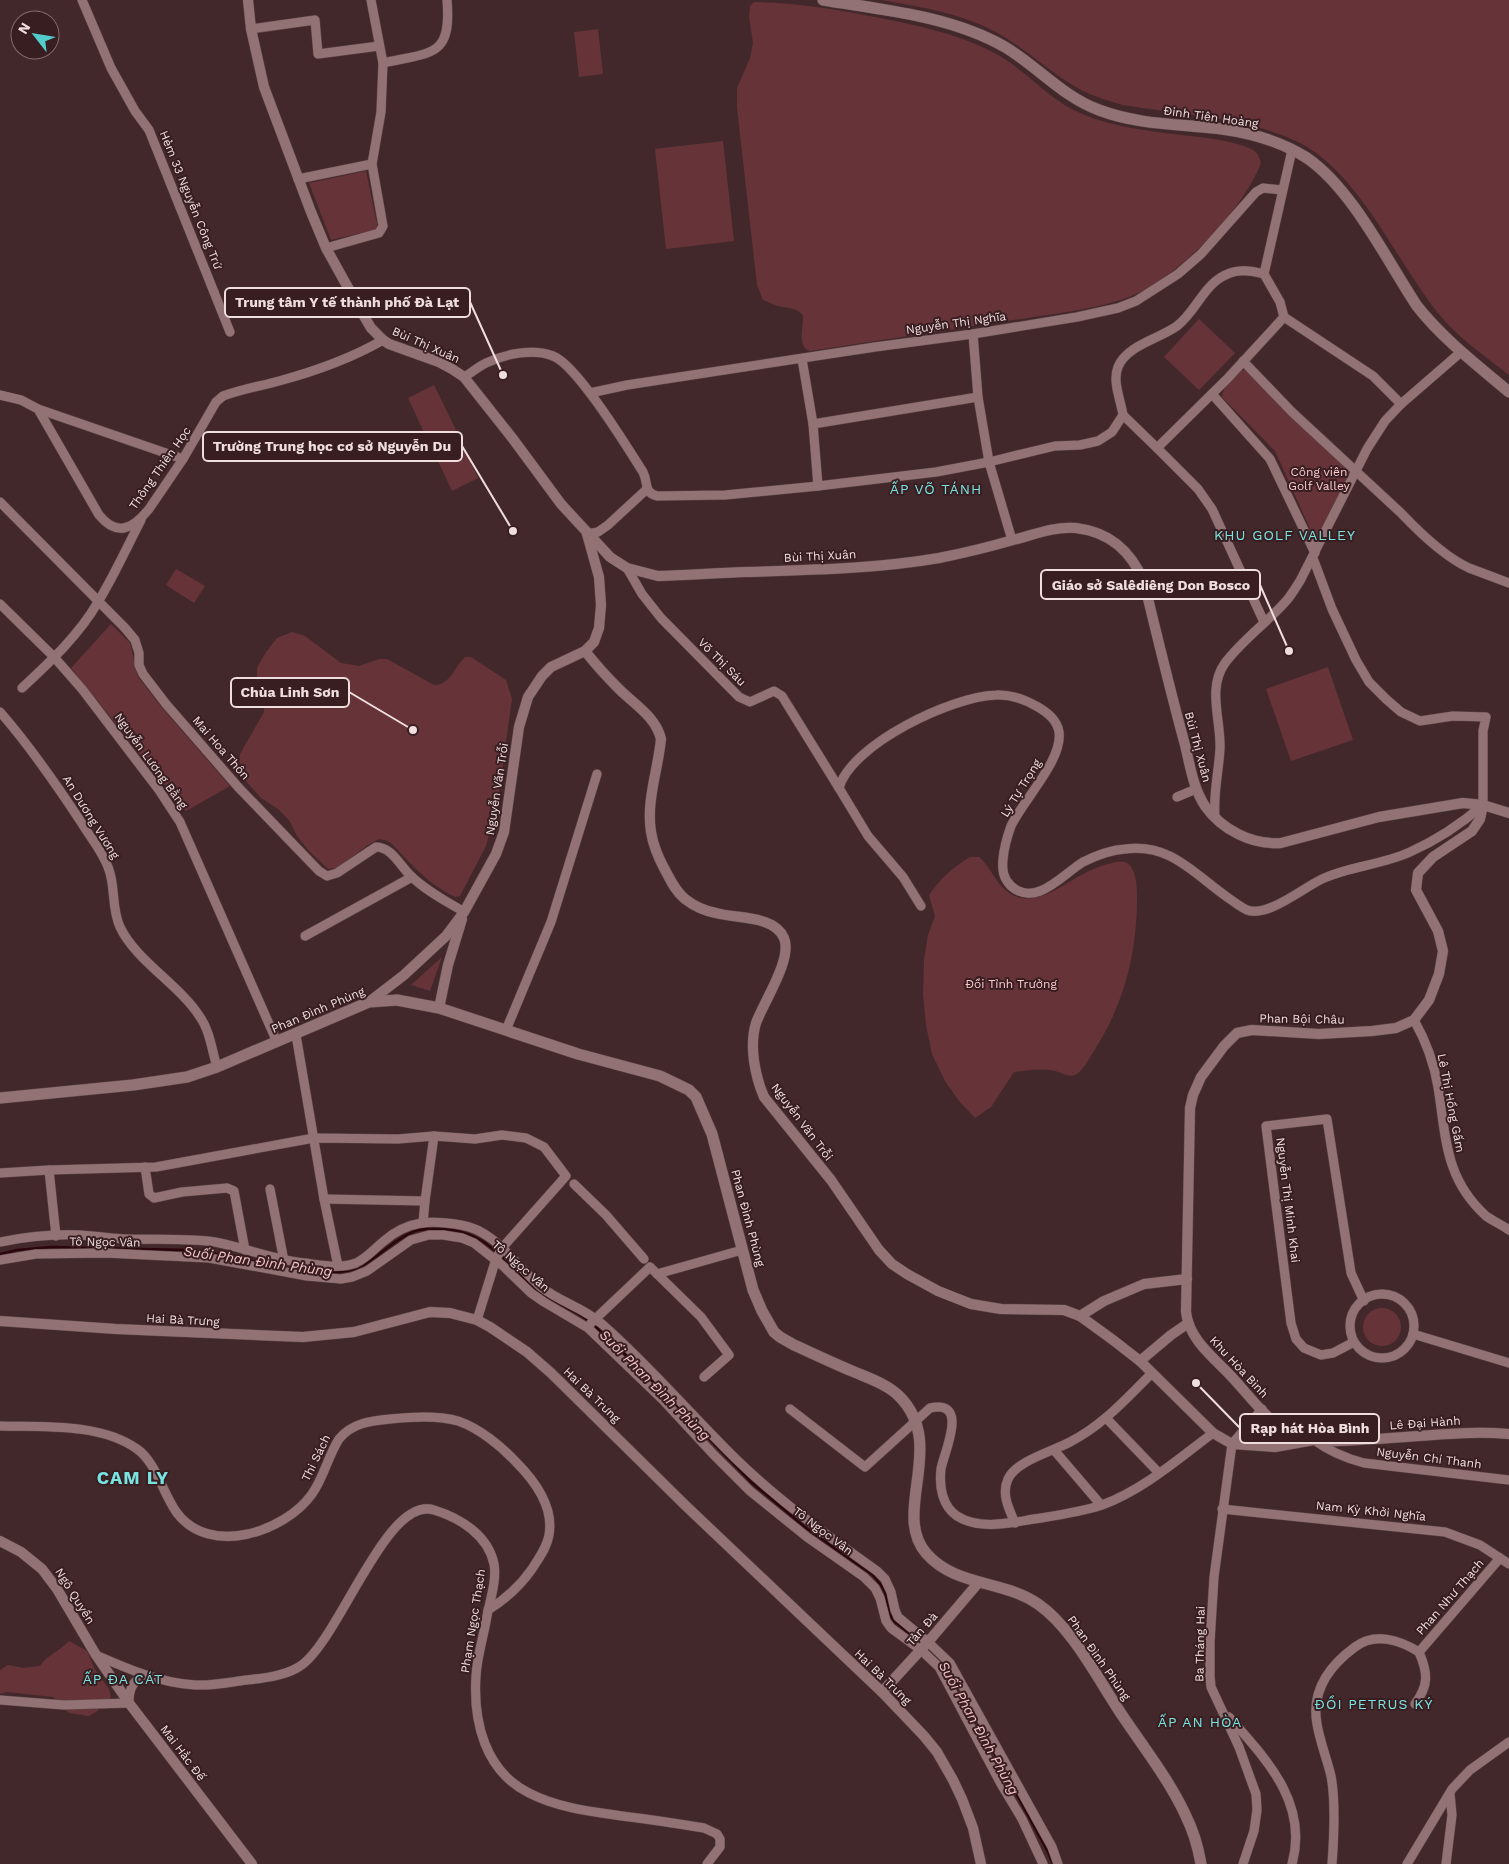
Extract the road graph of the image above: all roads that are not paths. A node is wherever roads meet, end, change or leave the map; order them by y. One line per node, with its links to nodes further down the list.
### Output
1 (82, 0): 16 (street, Hẻm 33 Nguyễn Công Trứ)
2 (248, 0): 6 (street, Bùi Thị Xuân)
3 (371, 0): 7 (street)
4 (447, 0): 8 (street)
5 (823, 0): 9 (main road, Đinh Tiên Hoàng)
6 (251, 29): 7 (street); 11 (street, Bùi Thị Xuân)
7 (379, 46): 8 (street)
8 (383, 63): 10 (street)
9 (1292, 150): 12 (street); 19 (main road, Đinh Tiên Hoàng)
10 (372, 164): 11 (street); 13 (street)
11 (298, 179): 13 (street, Bùi Thị Xuân)
12 (1282, 190): 14 (street); 17 (street, Nguyễn Thị Nghĩa)
13 (326, 248): 18 (street, Bùi Thị Xuân)
14 (1264, 274): 15 (street); 30 (street)
15 (1284, 317): 21 (street); 28 (street)
16 (230, 332)
17 (973, 334): 20 (street, Nguyễn Thị Nghĩa); 27 (street)
18 (383, 340): 22 (street, Bùi Thị Xuân); 33 (street, Thông Thiên Học)
19 (1462, 352): 23 (main road, Đinh Tiên Hoàng); 28 (street)
20 (802, 359): 24 (street, Nguyễn Thị Nghĩa); 31 (street)
21 (1243, 361): 25 (street); 35 (street)
22 (464, 378): 24 (street); 40 (street, Bùi Thị Xuân)
23 (1509, 392)
24 (590, 393): 37 (street)
25 (1212, 394): 32 (street); 42 (street)
26 (0, 395): 29 (street)
27 (978, 398): 31 (street); 34 (street)
28 (1401, 404): 35 (street)
29 (38, 409): 33 (street); 39 (street, Thông Thiên Học)
30 (1123, 415): 32 (street); 34 (street)
31 (813, 424): 36 (street)
32 (1157, 448): 47 (street)
33 (183, 460): 39 (street, Thông Thiên Học)
34 (989, 462): 36 (street); 41 (street)
35 (1356, 471): 42 (street); 44 (street)
36 (818, 486): 37 (street)
37 (647, 489): 40 (street)
38 (0, 502): 45 (street, Mai Hoa Thôn)
39 (142, 517): 45 (street)
40 (587, 534): 43 (street, Bùi Thị Xuân); 48 (street)
41 (1012, 540): 43 (street, Bùi Thị Xuân); 54 (street, Bùi Thị Xuân)
42 (1314, 555): 47 (street); 56 (street)
43 (627, 568): 53 (street, Võ Thị Sáu)
44 (1509, 583)
45 (98, 602): 49 (street); 59 (street, Mai Hoa Thôn)
46 (0, 604): 49 (street, Nguyễn Lương Bằng)
47 (1264, 622): 58 (street)
48 (585, 651): 61 (street, Nguyễn Văn Trỗi); 94 (street, Nguyễn Văn Trỗi)
49 (54, 657): 50 (street); 68 (street, Nguyễn Lương Bằng)
50 (22, 688)
51 (0, 712): 69 (street, An Dương Vương)
52 (597, 774): 66 (street)
53 (839, 788): 56 (street, Lý Tự Trọng); 60 (street)
54 (1196, 789): 55 (street); 58 (street, Bùi Thị Xuân)
55 (1177, 797)
56 (1483, 805): 57 (street, Bùi Thị Xuân); 58 (street, Bùi Thị Xuân); 65 (street)
57 (1509, 813)
58 (1215, 816)
59 (412, 877): 61 (street, Mai Hoa Thôn); 62 (street)
60 (921, 906)
61 (464, 912): 63 (street, Nguyễn Văn Trỗi); 64 (street)
62 (305, 936)
63 (369, 1002): 64 (main road, Phan Đình Phùng); 67 (main road, Phan Đình Phùng)
64 (439, 1008): 66 (main road, Phan Đình Phùng)
65 (1414, 1020): 81 (street, Lê Thị Hồng Gấm); 92 (street, Phan Bội Châu)
66 (506, 1030): 85 (main road, Phan Đình Phùng)
67 (296, 1035): 68 (main road, Phan Đình Phùng); 72 (street)
68 (277, 1042): 69 (main road, Phan Đình Phùng)
69 (217, 1067): 70 (main road, Phan Đình Phùng)
70 (0, 1098)
71 (434, 1136): 72 (street); 79 (street); 86 (street)
72 (314, 1138): 73 (street); 78 (street)
73 (145, 1167): 74 (street); 84 (street)
74 (49, 1170): 75 (street); 82 (street)
75 (0, 1173)
76 (574, 1184): 87 (street)
77 (270, 1189): 89 (street)
78 (324, 1200): 79 (street); 90 (street)
79 (425, 1201): 80 (street)
80 (423, 1223): 86 (street, Tô Ngọc Vân); 90 (street, Tô Ngọc Vân)
81 (1509, 1230)
82 (56, 1236): 83 (street, Tô Ngọc Vân); 84 (street, Tô Ngọc Vân)
83 (0, 1242)
84 (245, 1250): 89 (street, Tô Ngọc Vân)
85 (742, 1250): 91 (street); 108 (main road, Phan Đình Phùng)
86 (499, 1253): 88 (street, Tô Ngọc Vân); 95 (street); 97 (street, Tô Ngọc Vân); 97 (street, Tô Ngọc Vân)
87 (644, 1259)
88 (0, 1260)
89 (284, 1260): 90 (street, Tô Ngọc Vân)
90 (338, 1266)
91 (657, 1274): 97 (street); 104 (street)
92 (1187, 1279): 94 (street); 98 (street, Phan Bội Châu)
93 (1364, 1300): 99 (street); 100 (street); 100 (street, Nguyễn Thị Minh Khai)
94 (1080, 1316): 101 (street, Nguyễn Văn Trỗi)
95 (477, 1320): 96 (street, Hai Bà Trưng); 131 (street, Hai Bà Trưng)
96 (0, 1321)
97 (591, 1323): 114 (street, Tô Ngọc Vân); 114 (street, Tô Ngọc Vân)
98 (1187, 1324): 101 (street); 106 (street, Khu Hòa Bình)
99 (1413, 1334): 100 (street); 102 (street)
100 (1354, 1342)
101 (1140, 1361): 103 (street)
102 (1509, 1363)
103 (1152, 1373): 107 (street); 110 (street)
104 (704, 1377)
105 (790, 1409): 108 (street)
106 (1262, 1409): 112 (street, Lê Đại Hành); 113 (street, Khu Hòa Bình)
107 (1107, 1418): 115 (street); 116 (street)
108 (917, 1421): 120 (street); 124 (main road, Phan Đình Phùng)
109 (0, 1426): 125 (street, Thi Sách)
110 (1213, 1433): 113 (street); 116 (street)
111 (1509, 1434): 112 (street, Lê Đại Hành)
112 (1314, 1440): 113 (street); 117 (street, Nguyễn Chí Thanh)
113 (1232, 1444): 119 (street, Ba Tháng Hai)
114 (719, 1450): 126 (street, Tô Ngọc Vân); 127 (street, Tô Ngọc Vân)
115 (1054, 1450): 118 (street); 120 (street)
116 (1159, 1473): 118 (street)
117 (1509, 1480)
118 (1101, 1505): 120 (street)
119 (1222, 1509): 122 (street, Nam Kỳ Khởi Nghĩa); 135 (street, Ba Tháng Hai)
120 (1015, 1523)
121 (0, 1541): 129 (street, Ngô Quyền)
122 (1500, 1558): 123 (street, Nam Kỳ Khởi Nghĩa); 128 (street, Phan Như Thạch)
123 (1509, 1564)
124 (979, 1582): 126 (street, Tản Đà); 143 (main road, Phan Đình Phùng)
125 (488, 1610): 130 (street, Phạm Ngọc Thạch); 139 (street, Phạm Ngọc Thạch)
126 (928, 1642): 127 (street, Tản Đà); 142 (street, Tô Ngọc Vân)
127 (921, 1650): 131 (street, Tản Đà); 141 (street, Tô Ngọc Vân)
128 (1419, 1652): 134 (street, Phan Như Thạch); 146 (street, Phan Như Thạch)
129 (96, 1655): 130 (street, Phạm Ngọc Thạch); 133 (street, Mai Hắc Đế)
130 (143, 1675): 133 (street)
131 (882, 1692): 140 (street, Hai Bà Trưng)
132 (0, 1700): 133 (street)
133 (129, 1702): 138 (street, Mai Hắc Đế)
134 (1415, 1704)
135 (1224, 1712): 144 (street, Ba Tháng Hai); 145 (street)
136 (1509, 1742): 137 (street)
137 (1450, 1794): 147 (street); 148 (street)
138 (252, 1864)
139 (708, 1864)
140 (981, 1864)
141 (1043, 1864)
142 (1058, 1864)
143 (1200, 1864)
144 (1243, 1864)
145 (1292, 1864)
146 (1332, 1864)
147 (1407, 1864)
148 (1446, 1864)

